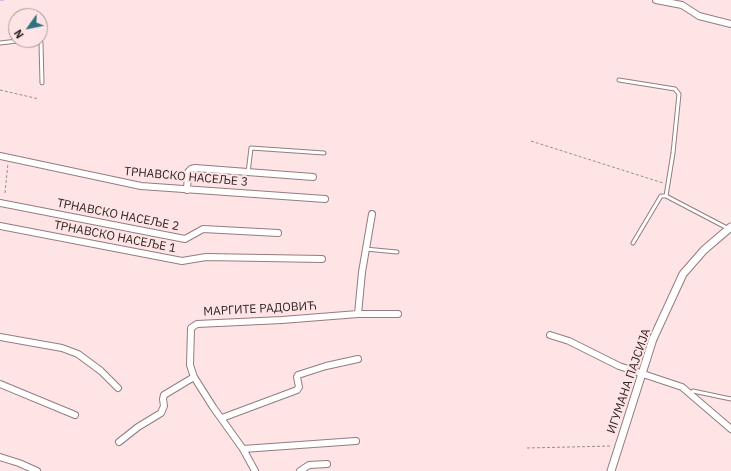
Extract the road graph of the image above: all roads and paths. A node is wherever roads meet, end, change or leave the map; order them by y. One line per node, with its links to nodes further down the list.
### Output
1 (656, 0): 2 (street)
2 (731, 24)
3 (41, 48): 5 (lane)
4 (619, 80): 14 (lane)
5 (42, 83)
6 (0, 90): 7 (path)
7 (39, 99)
8 (531, 141): 14 (path)
9 (324, 152): 12 (lane)
10 (0, 156): 11 (street, ТРНАВСКО НАСЕЉЕ 3)
11 (9, 158): 15 (street, ТРНАВСКО НАСЕЉЕ 3); 16 (path)
12 (248, 173): 13 (street); 15 (street)
13 (313, 178)
14 (668, 184): 17 (lane)
15 (186, 190): 18 (street, ТРНАВСКО НАСЕЉЕ 3)
16 (5, 193)
17 (666, 196): 22 (lane); 24 (lane)
18 (325, 199)
19 (0, 203): 23 (street, ТРНАВСКО НАСЕЉЕ 2)
20 (372, 214): 25 (street)
21 (0, 226): 27 (street, ТРНАВСКО НАСЕЉЕ 1)
22 (730, 228): 33 (street, ИГУМАНА ПАЈСИЈА)
23 (278, 233)
24 (633, 244)
25 (365, 249): 26 (lane); 28 (street)
26 (397, 252)
27 (322, 259)
28 (358, 314): 29 (street, МАРГИТЕ РАДОВИЋ); 34 (street, МАРГИТЕ РАДОВИЋ)
29 (398, 314)
30 (550, 335): 33 (street)
31 (0, 337): 36 (street)
32 (358, 359): 40 (street)
33 (641, 374): 37 (street); 44 (street, ИГУМАНА ПАЈСИЈА)
34 (194, 377): 40 (street, МАРГИТЕ РАДОВИЋ); 43 (street)
35 (0, 384): 39 (street)
36 (118, 388)
37 (691, 394): 38 (lane); 41 (street)
38 (731, 399)
39 (75, 415)
40 (222, 418): 46 (street, МАРГИТЕ РАДОВИЋ)
41 (731, 429)
42 (356, 441): 46 (street)
43 (119, 442)
44 (619, 446): 45 (path); 52 (street, ИГУМАНА ПАЈСИЈА)
45 (527, 448)
46 (243, 449): 50 (street, МАРГИТЕ РАДОВИЋ)
47 (0, 457): 49 (street)
48 (328, 464): 51 (street)
49 (37, 471)
50 (255, 471)
51 (300, 471)
52 (611, 471)

